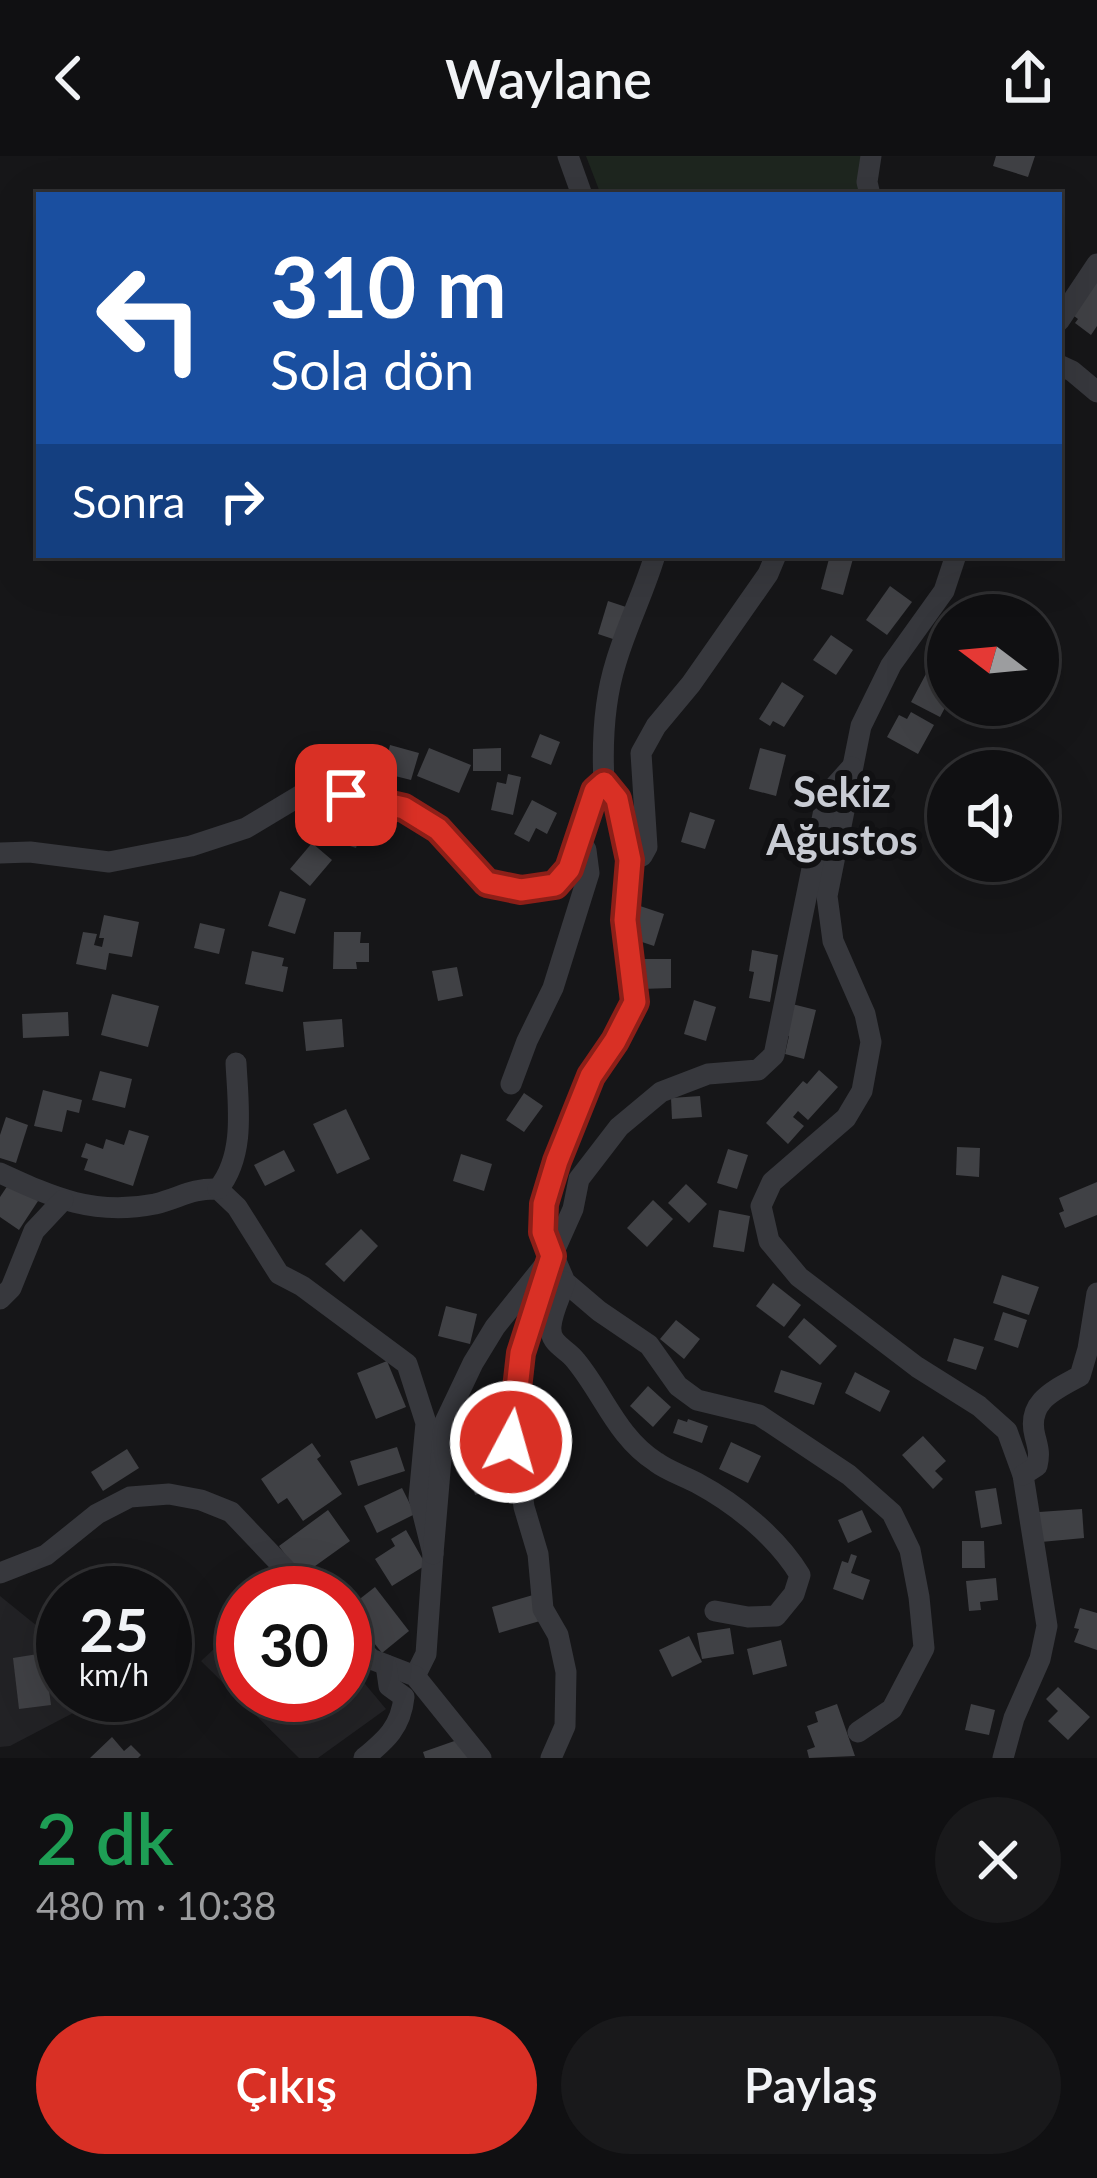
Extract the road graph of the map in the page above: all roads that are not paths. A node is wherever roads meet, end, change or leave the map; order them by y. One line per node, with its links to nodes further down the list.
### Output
1 (568, 156): 3 (street)
2 (871, 156): 4 (street)
3 (581, 192)
4 (869, 192)
5 (1097, 264): 6 (street)
6 (1062, 316)
7 (1062, 366): 8 (street)
8 (1097, 392)
9 (654, 558): 13 (street)
10 (775, 558): 16 (street)
11 (955, 558): 12 (street)
12 (853, 765): 22 (street); 26 (street)
13 (604, 783): 14 (street); 16 (street)
14 (579, 839): 15 (street); 18 (street)
15 (0, 853)
16 (630, 860): 22 (street)
17 (236, 1063): 20 (street)
18 (511, 1084)
19 (0, 1173): 21 (street)
20 (218, 1189): 21 (street); 27 (street)
21 (63, 1200): 25 (street)
22 (552, 1256): 23 (street); 27 (street); 37 (street)
23 (565, 1282): 30 (street); 34 (street)
24 (1097, 1293): 26 (street)
25 (0, 1299)
26 (1023, 1475): 38 (street)
27 (433, 1554): 33 (street)
28 (282, 1566): 29 (street)
29 (0, 1573)
30 (715, 1611)
31 (372, 1659): 32 (street)
32 (386, 1665): 33 (street); 35 (street)
33 (415, 1676): 36 (street)
34 (858, 1732)
35 (364, 1758)
36 (481, 1758)
37 (551, 1758)
38 (1003, 1758)

